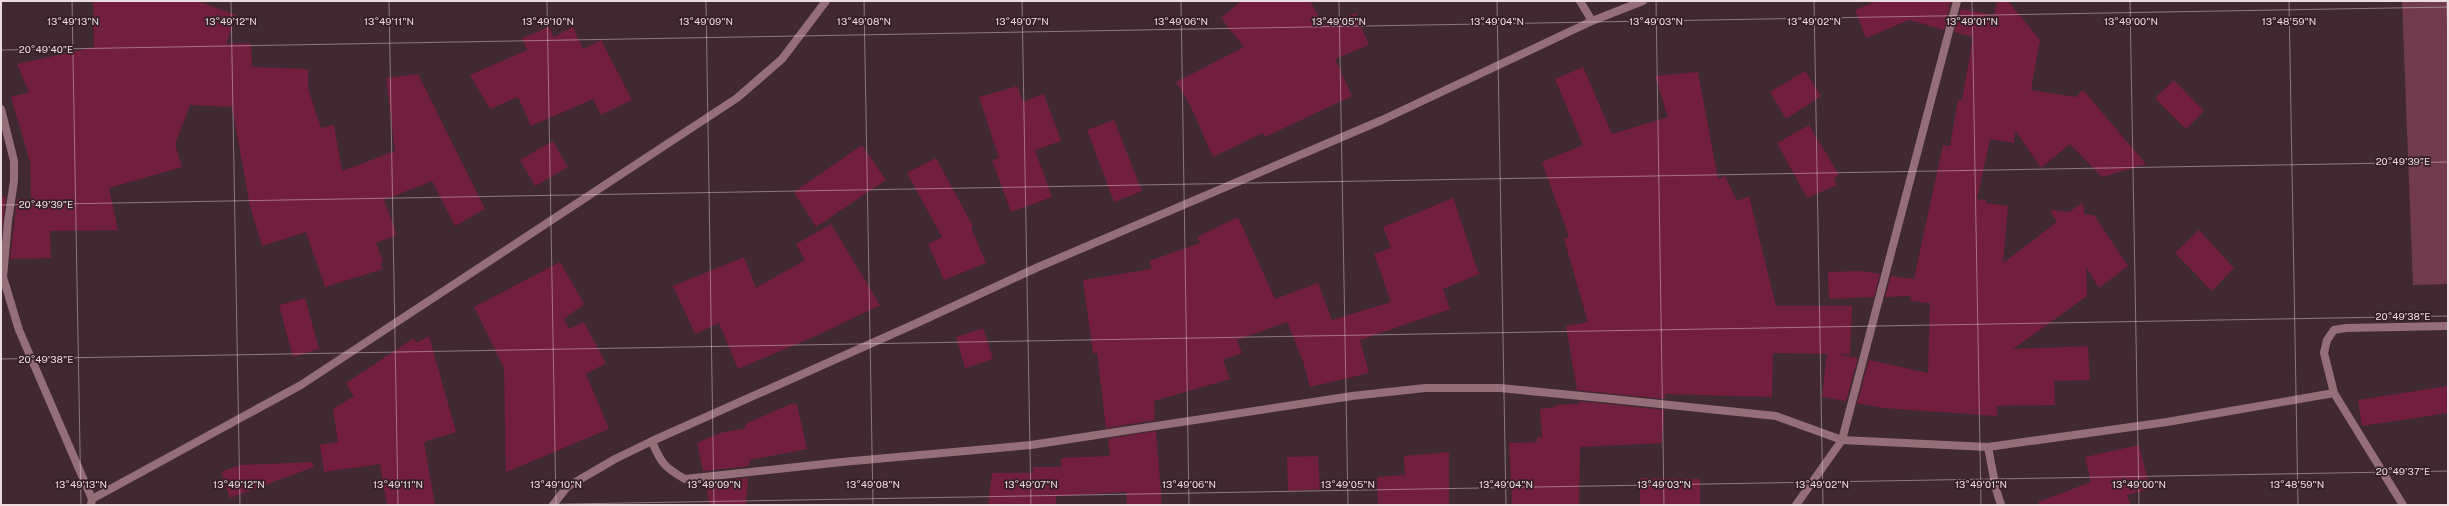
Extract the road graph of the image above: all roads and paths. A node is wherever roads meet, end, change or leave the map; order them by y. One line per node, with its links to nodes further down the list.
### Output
1 (826, 1): 12 (street)
2 (1580, 1): 5 (street)
3 (1643, 1): 5 (street)
4 (1957, 1): 9 (street)
5 (1592, 21): 10 (street)
6 (1, 109): 12 (street)
7 (2448, 326): 8 (street)
8 (2334, 393): 11 (street); 16 (street)
9 (1842, 440): 10 (street); 11 (street); 14 (street)
10 (652, 441): 13 (street)
11 (1988, 447): 15 (street)
12 (92, 502)
13 (553, 505)
14 (1796, 505)
15 (2001, 505)
16 (2403, 505)

